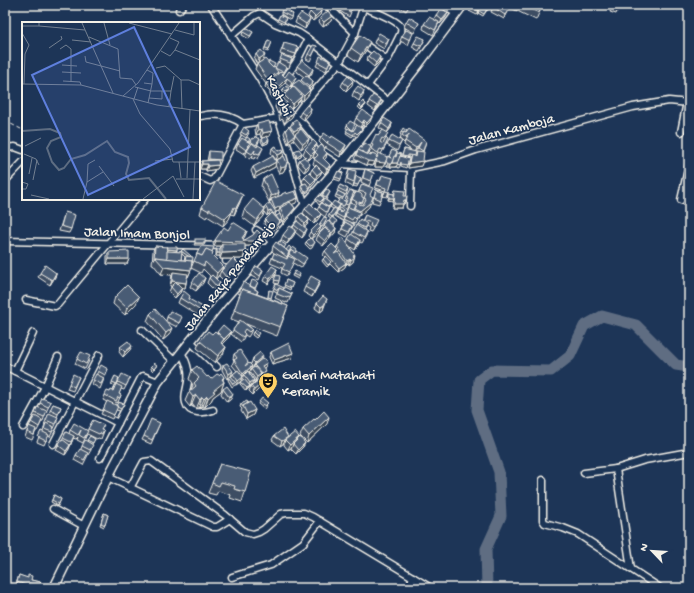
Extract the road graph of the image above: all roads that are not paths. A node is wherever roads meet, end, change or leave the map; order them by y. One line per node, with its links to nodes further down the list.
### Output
1 (211, 5): 8 (street, Kastubi)
2 (327, 5): 7 (street)
3 (442, 5): 6 (street)
4 (463, 5): 6 (main road, Jalan Raya Pandanrejo)
5 (364, 6): 7 (street); 10 (street)
6 (457, 14): 14 (main road, Jalan Raya Pandanrejo)
7 (354, 35): 10 (street); 11 (street)
8 (232, 36): 9 (street); 18 (street, Kastubi)
9 (308, 39): 11 (street); 12 (street)
10 (386, 60): 13 (street)
11 (339, 62): 13 (street); 16 (street)
12 (286, 78)
13 (368, 85): 14 (street)
14 (389, 102): 24 (main road, Jalan Raya Pandanrejo)
15 (688, 102): 21 (street); 27 (street, Jalan Kamboja)
16 (296, 114): 20 (street); 24 (street)
17 (201, 116): 19 (street)
18 (279, 118): 19 (street); 20 (street, Kastubi)
19 (243, 124): 28 (street)
20 (283, 132): 32 (street, Kastubi)
21 (681, 132)
22 (5, 148): 23 (street)
23 (22, 150)
24 (342, 162): 27 (street, Jalan Kamboja); 32 (main road, Jalan Raya Pandanrejo)
25 (22, 163): 29 (street)
26 (689, 165): 31 (street)
27 (411, 168): 33 (street)
28 (200, 176)
29 (5, 181)
30 (143, 200): 38 (street)
31 (681, 200)
32 (304, 206): 37 (main road, Jalan Raya Pandanrejo)
33 (410, 206)
34 (256, 230): 37 (street)
35 (218, 237): 39 (street)
36 (5, 241): 38 (street, Jalan Imam Bonjol)
37 (274, 241): 40 (main road, Jalan Raya Pandanrejo)
38 (108, 243): 39 (street, Jalan Imam Bonjol); 43 (street)
39 (211, 246): 40 (street, Jalan Imam Bonjol)
40 (268, 248): 42 (main road, Jalan Raya Pandanrejo)
41 (226, 261): 42 (street)
42 (252, 267): 46 (main road, Jalan Raya Pandanrejo)
43 (26, 300)
44 (142, 330): 50 (street)
45 (33, 333): 53 (street)
46 (191, 342): 47 (main road, Jalan Raya Pandanrejo); 52 (street)
47 (181, 353): 50 (main road, Jalan Raya Pandanrejo); 57 (street)
48 (99, 355): 56 (street)
49 (58, 357): 55 (street)
50 (174, 361): 54 (main road, Jalan Raya Pandanrejo)
51 (5, 366): 53 (street)
52 (216, 367)
53 (15, 371): 55 (street)
54 (158, 382): 58 (street); 65 (main road, Jalan Raya Pandanrejo)
55 (46, 386): 56 (street); 59 (street)
56 (75, 402): 58 (street); 60 (street)
57 (213, 410)
58 (118, 423): 62 (street)
59 (23, 427)
60 (53, 444)
61 (689, 452): 63 (street)
62 (100, 458)
63 (616, 469): 64 (street); 72 (street)
64 (584, 473)
65 (108, 477): 67 (street); 71 (main road, Jalan Raya Pandanrejo)
66 (543, 480): 72 (street)
67 (130, 488): 69 (street); 69 (street)
68 (53, 509): 71 (street)
69 (230, 519): 70 (street)
70 (320, 521): 73 (street); 74 (street)
71 (84, 526): 75 (main road, Jalan Raya Pandanrejo)
72 (631, 569): 78 (street)
73 (232, 577)
74 (413, 577): 76 (street); 77 (street)
75 (54, 588)
76 (409, 588)
77 (431, 588)
78 (660, 588)

